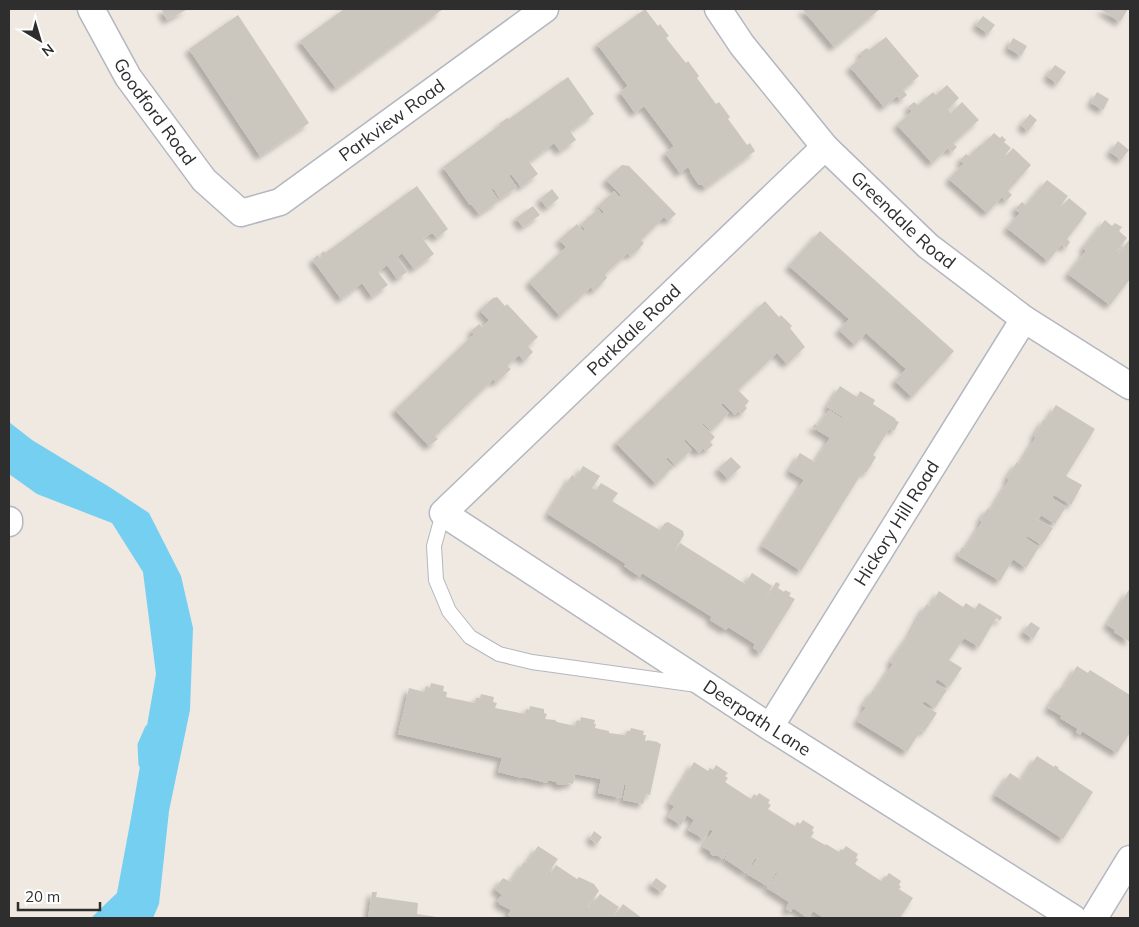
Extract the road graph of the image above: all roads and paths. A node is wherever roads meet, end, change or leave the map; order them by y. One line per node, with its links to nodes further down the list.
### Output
1 (91, 9): 5 (street, Goodford Road)
2 (546, 9): 5 (street, Parkview Road)
3 (718, 9): 4 (street, Greendale Road)
4 (825, 146): 6 (street, Greendale Road); 8 (street, Parkdale Road)
5 (232, 205)
6 (1024, 320): 7 (street, Greendale Road); 10 (street, Hickory Hill Road)
7 (1130, 386)
8 (443, 513): 9 (street, Deerpath Lane); 9 (lane)
9 (710, 687): 10 (street, Deerpath Lane)
10 (770, 726): 12 (street, Deerpath Lane)
11 (1130, 859): 13 (street)
12 (1072, 918)
13 (1094, 918)

